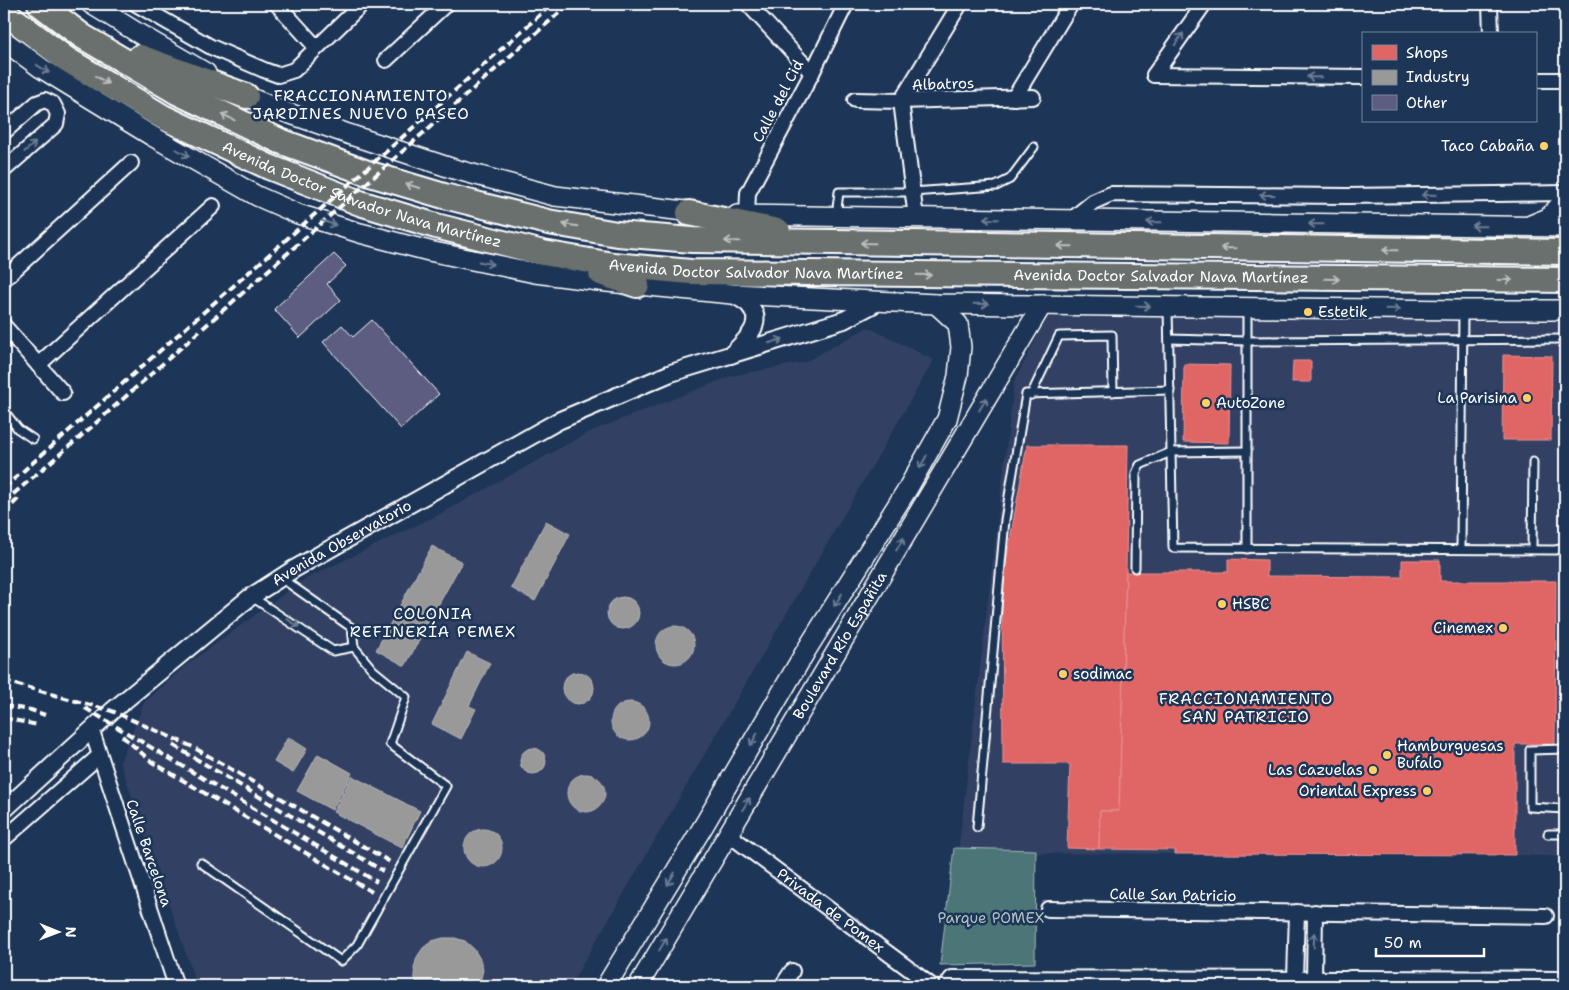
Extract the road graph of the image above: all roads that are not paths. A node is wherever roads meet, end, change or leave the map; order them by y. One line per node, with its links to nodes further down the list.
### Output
1 (40, 4): 15 (highway, Avenida Doctor Salvador Nava Martínez)
2 (91, 4): 23 (main road)
3 (136, 4): 17 (street)
4 (278, 4): 17 (street)
5 (362, 4): 17 (street)
6 (446, 4): 18 (street)
7 (748, 4): 19 (street)
8 (846, 4): 19 (street, Calle del Cid)
9 (960, 4): 27 (street)
10 (1070, 4): 25 (street)
11 (1204, 4): 20 (street, one-way to 11)
12 (1490, 4): 14 (street)
13 (4, 12): 45 (highway, Avenida Doctor Salvador Nava Martínez, one-way to 45)
14 (1491, 32)
15 (82, 36): 23 (highway); 43 (highway, Avenida Doctor Salvador Nava Martínez, one-way to 15)
16 (4, 41): 48 (main road, Avenida Doctor Salvador Nava Martínez, one-way to 48)
17 (316, 47)
18 (386, 60)
19 (812, 73): 37 (street, Calle del Cid)
20 (1362, 77)
21 (1536, 80): 22 (street)
22 (1565, 80)
23 (246, 96): 36 (main road)
24 (1032, 96): 25 (street, Albatros)
25 (1014, 98): 27 (street, Albatros)
26 (855, 100): 27 (street, Albatros)
27 (901, 101): 32 (street)
28 (4, 132): 31 (street, one-way to 28)
29 (1034, 147): 32 (lane)
30 (131, 163): 46 (street)
31 (4, 170)
32 (912, 192): 38 (lane); 39 (street)
33 (1565, 193): 40 (street, one-way to 40)
34 (1565, 200): 41 (main road)
35 (213, 206): 63 (street)
36 (689, 213): 37 (main road); 43 (highway)
37 (747, 215): 38 (main road)
38 (836, 217): 39 (main road)
39 (916, 218): 40 (main road, one-way to 39)
40 (1071, 220): 41 (main road, one-way to 40)
41 (1528, 227): 42 (main road)
42 (1565, 227)
43 (833, 242): 44 (highway, Avenida Doctor Salvador Nava Martínez, one-way to 43)
44 (1565, 252)
45 (543, 253): 47 (highway, Avenida Doctor Salvador Nava Martínez, one-way to 47); 48 (highway)
46 (4, 279)
47 (1565, 280)
48 (637, 285): 49 (main road, Avenida Doctor Salvador Nava Martínez)
49 (732, 294): 50 (main road, Avenida Doctor Salvador Nava Martínez); 62 (street)
50 (880, 301): 51 (main road, Avenida Doctor Salvador Nava Martínez); 62 (street, Avenida Observatorio, one-way to 50)
51 (936, 304): 52 (main road, Avenida Doctor Salvador Nava Martínez, one-way to 52); 105 (main road, Boulevard Río Españita, one-way to 105)
52 (1042, 305): 53 (main road, Avenida Doctor Salvador Nava Martínez, one-way to 53); 87 (main road, Boulevard Río Españita, one-way to 52)
53 (1168, 306): 54 (main road, Avenida Doctor Salvador Nava Martínez); 59 (lane)
54 (1247, 308): 55 (main road, Avenida Doctor Salvador Nava Martínez, one-way to 55); 61 (lane)
55 (1463, 310): 56 (main road, Avenida Doctor Salvador Nava Martínez); 58 (lane)
56 (1565, 310)
57 (4, 326): 63 (street)
58 (1463, 338): 60 (lane); 61 (lane); 76 (lane)
59 (1169, 339): 61 (lane); 64 (lane)
60 (1565, 339)
61 (1246, 341): 70 (lane)
62 (730, 356): 78 (street, Avenida Observatorio)
63 (38, 364): 66 (street)
64 (1170, 390): 65 (lane); 71 (lane)
65 (1113, 392): 67 (lane); 67 (lane)
66 (63, 393)
67 (1031, 394): 86 (lane)
68 (4, 411): 69 (lane)
69 (33, 440)
70 (1246, 451): 71 (lane); 74 (lane)
71 (1171, 452): 74 (lane); 77 (lane)
72 (1533, 462): 75 (lane)
73 (1565, 548): 75 (lane)
74 (1247, 549): 76 (lane)
75 (1532, 549): 76 (lane)
76 (1461, 550)
77 (1135, 568)
78 (280, 578): 79 (street, Avenida Observatorio); 80 (lane)
79 (252, 596): 80 (lane, one-way to 80); 81 (street, Avenida Observatorio)
80 (354, 647): 91 (lane)
81 (92, 731): 83 (street, Calle Barcelona); 85 (street, Avenida Observatorio)
82 (1565, 749): 84 (lane)
83 (99, 756): 90 (street); 106 (street, Calle Barcelona)
84 (1565, 809)
85 (4, 810)
86 (978, 827)
87 (728, 834): 107 (main road, Boulevard Río Españita, one-way to 87); 109 (street, Privada de Pomex)
88 (1548, 834): 89 (lane)
89 (1565, 834)
90 (4, 839)
91 (201, 863)
92 (1048, 909): 93 (street, Calle San Patricio)
93 (1297, 912): 94 (street, Calle San Patricio); 97 (street)
94 (1315, 912): 95 (street, Calle San Patricio); 98 (street, one-way to 94)
95 (1546, 916)
96 (792, 971): 108 (street)
97 (1295, 979): 98 (street); 101 (street)
98 (1314, 979): 102 (street)
99 (1565, 980): 104 (street)
100 (949, 982): 101 (street)
101 (1144, 982)
102 (1350, 983): 103 (street)
103 (1388, 983): 104 (street)
104 (1521, 983)
105 (612, 984)
106 (176, 986)
107 (638, 986)
108 (782, 986)
109 (932, 986)

